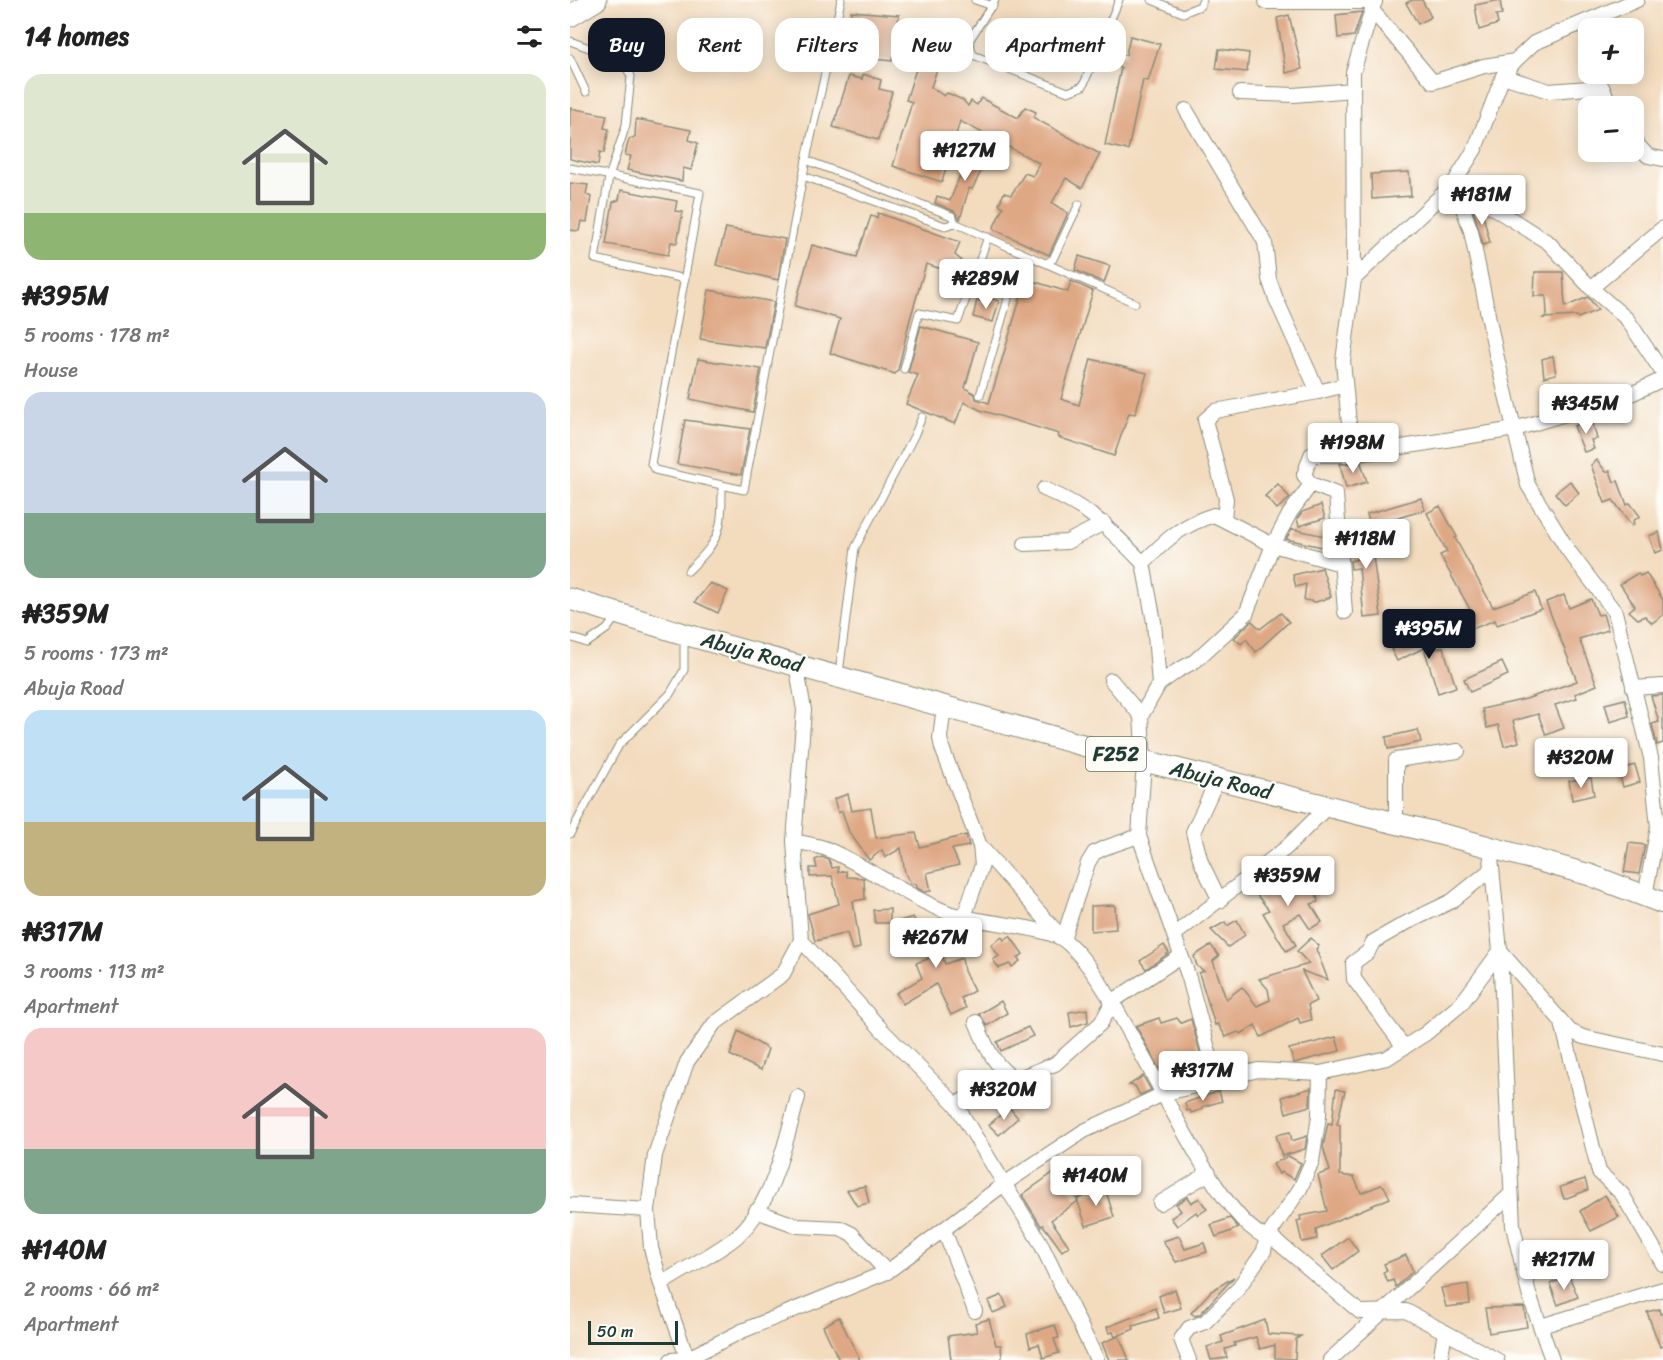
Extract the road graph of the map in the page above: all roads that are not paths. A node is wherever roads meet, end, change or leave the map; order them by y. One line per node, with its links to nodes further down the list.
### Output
1 (596, 0): 11 (main road)
2 (841, 0): 23 (lane)
3 (975, 0): 9 (lane)
4 (1119, 0): 9 (lane)
5 (1152, 0): 6 (lane)
6 (1203, 0)
7 (1637, 0): 14 (street)
8 (1266, 2): 10 (street)
9 (994, 3)
10 (1374, 4): 14 (street); 16 (street)
11 (570, 16)
12 (570, 41): 26 (lane)
13 (570, 58): 17 (lane)
14 (1515, 61): 15 (street)
15 (1503, 76): 19 (street); 27 (street)
16 (1353, 90): 18 (street); 34 (street)
17 (586, 93)
18 (1240, 93)
19 (1606, 96)
20 (1186, 110): 42 (street)
21 (1644, 152): 22 (street)
22 (1663, 159)
23 (806, 160): 25 (lane); 29 (lane)
24 (570, 168): 26 (lane)
25 (803, 176): 29 (lane); 48 (lane)
26 (609, 177): 33 (lane); 33 (lane)
27 (1454, 183): 34 (street); 36 (street); 45 (street)
28 (1079, 204): 32 (lane)
29 (955, 223): 31 (lane)
30 (1663, 228): 36 (street)
31 (988, 237): 32 (lane); 35 (lane)
32 (1048, 262): 37 (lane)
33 (685, 279): 48 (lane)
34 (1354, 279): 41 (street)
35 (971, 281): 38 (lane); 43 (lane)
36 (1591, 288): 39 (street)
37 (1135, 303)
38 (904, 369)
39 (1663, 373)
40 (1663, 379): 45 (street)
41 (1345, 385): 42 (street); 46 (street)
42 (1318, 392): 50 (street)
43 (980, 395)
44 (922, 417): 63 (lane)
45 (1515, 429): 46 (street); 67 (street)
46 (1352, 455): 47 (street)
47 (1311, 484): 53 (street); 55 (street)
48 (722, 486): 56 (lane)
49 (1044, 489): 51 (street)
50 (1224, 519): 53 (street); 54 (street)
51 (1104, 522): 52 (street); 54 (street)
52 (1025, 544)
53 (1273, 545): 55 (street); 65 (street)
54 (1143, 563): 65 (street)
55 (1341, 564): 59 (street)
56 (688, 571)
57 (570, 599): 58 (main road, Abuja Road / F252)
58 (619, 612): 60 (main road, Abuja Road / F252); 61 (lane)
59 (1346, 612)
60 (684, 634): 62 (main road, Abuja Road / F252); 75 (lane)
61 (570, 637)
62 (796, 664): 63 (main road, Abuja Road / F252); 77 (street)
63 (838, 676): 68 (main road, Abuja Road / F252)
64 (1111, 680): 69 (street)
65 (1160, 684): 69 (street)
66 (1663, 686): 67 (street)
67 (1633, 688): 81 (street)
68 (944, 706): 71 (main road, Abuja Road / F252); 78 (street)
69 (1141, 716): 71 (street)
70 (1458, 751): 74 (street)
71 (1144, 762): 72 (main road, Abuja Road / F252); 76 (street)
72 (1217, 780): 73 (main road, Abuja Road / F252); 82 (street)
73 (1328, 806): 74 (main road, Abuja Road / F252); 82 (street)
74 (1396, 823): 79 (main road, Abuja Road / F252)
75 (570, 834)
76 (1139, 836): 84 (street); 85 (street)
77 (794, 841): 83 (street); 86 (street)
78 (980, 846): 83 (street); 85 (street)
79 (1490, 847): 80 (street); 81 (main road, Abuja Road / F252)
80 (1492, 869): 87 (street); 92 (street)
81 (1654, 900)
82 (1220, 901): 84 (street)
83 (964, 917): 85 (street)
84 (1174, 935): 88 (street)
85 (1063, 939): 89 (street)
86 (801, 940): 99 (street); 105 (street)
87 (1500, 951): 91 (street); 92 (street); 102 (street)
88 (1181, 956): 89 (street); 96 (street)
89 (1113, 1001): 94 (street); 97 (street)
90 (976, 1022): 94 (street)
91 (1562, 1023): 93 (street); 109 (street)
92 (1404, 1047): 95 (street)
93 (1663, 1054)
94 (1004, 1073): 99 (street)
95 (1320, 1073): 96 (street); 108 (street)
96 (1217, 1082): 97 (street)
97 (1163, 1094): 100 (street); 101 (street)
98 (798, 1097): 106 (street)
99 (956, 1105): 101 (street)
100 (1209, 1173): 103 (street); 108 (street)
101 (1004, 1184): 107 (street); 119 (street)
102 (1510, 1195): 114 (street); 115 (street)
103 (1160, 1203)
104 (570, 1205): 105 (street)
105 (648, 1210): 111 (street)
106 (756, 1211): 110 (street); 111 (street)
107 (944, 1230): 110 (street); 113 (street)
108 (1266, 1239): 114 (street); 120 (street)
109 (1663, 1264)
110 (887, 1272): 118 (street)
111 (661, 1284): 118 (street)
112 (1663, 1289): 115 (street)
113 (975, 1311)
114 (1382, 1313): 116 (street); 121 (street)
115 (1541, 1326): 124 (street)
116 (1444, 1332): 122 (street); 123 (street)
117 (671, 1360): 118 (street)
118 (687, 1360)
119 (1097, 1360)
120 (1189, 1360)
121 (1330, 1360)
122 (1440, 1360)
123 (1497, 1360)
124 (1552, 1360)

